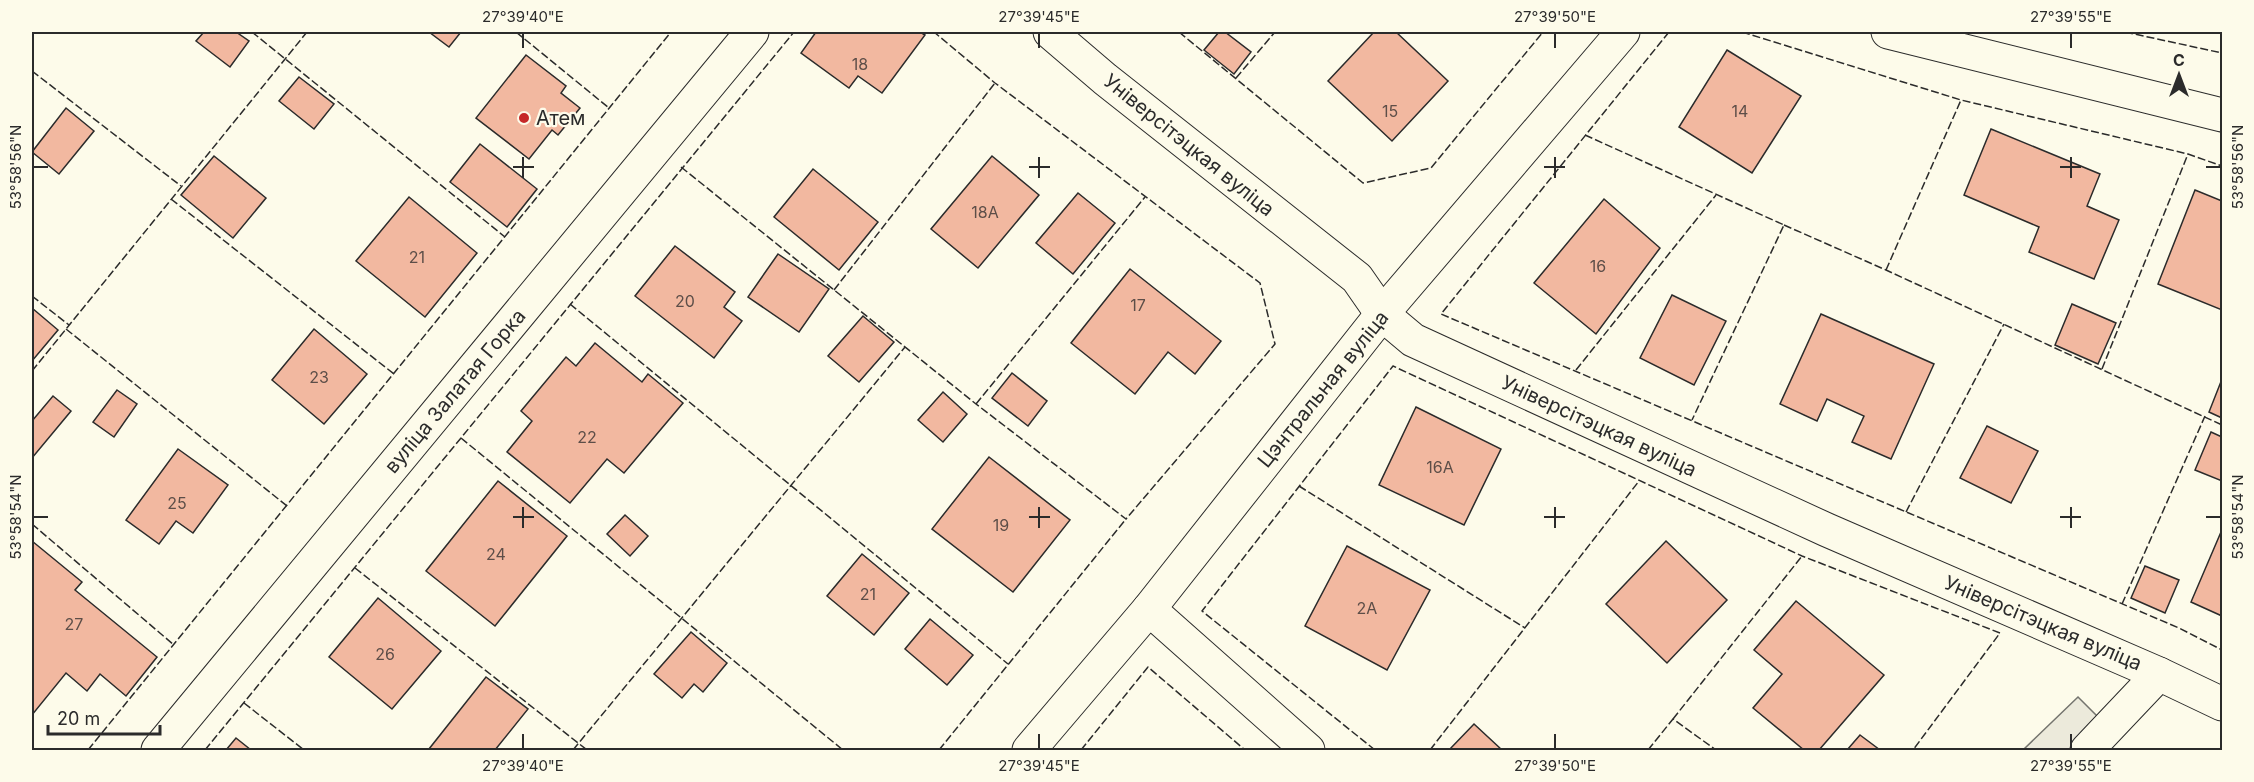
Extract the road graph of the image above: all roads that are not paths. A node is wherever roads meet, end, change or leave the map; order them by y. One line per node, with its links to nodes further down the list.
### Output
1 (752, 32): 10 (street, вуліца Залатая Горка)
2 (1050, 32): 6 (street, Універсітэцкая вуліца)
3 (1623, 32): 6 (street, Цэнтральная вуліца)
4 (1888, 32): 5 (street)
5 (2223, 115)
6 (1382, 314): 7 (street, Цэнтральная вуліца); 8 (street, Універсітэцкая вуліца)
7 (1149, 609): 11 (street, Цэнтральная вуліца); 12 (street)
8 (2159, 674): 9 (street, Універсітэцкая вуліца); 13 (street)
9 (2223, 704)
10 (158, 750)
11 (1029, 750)
12 (1308, 750)
13 (2087, 750)

